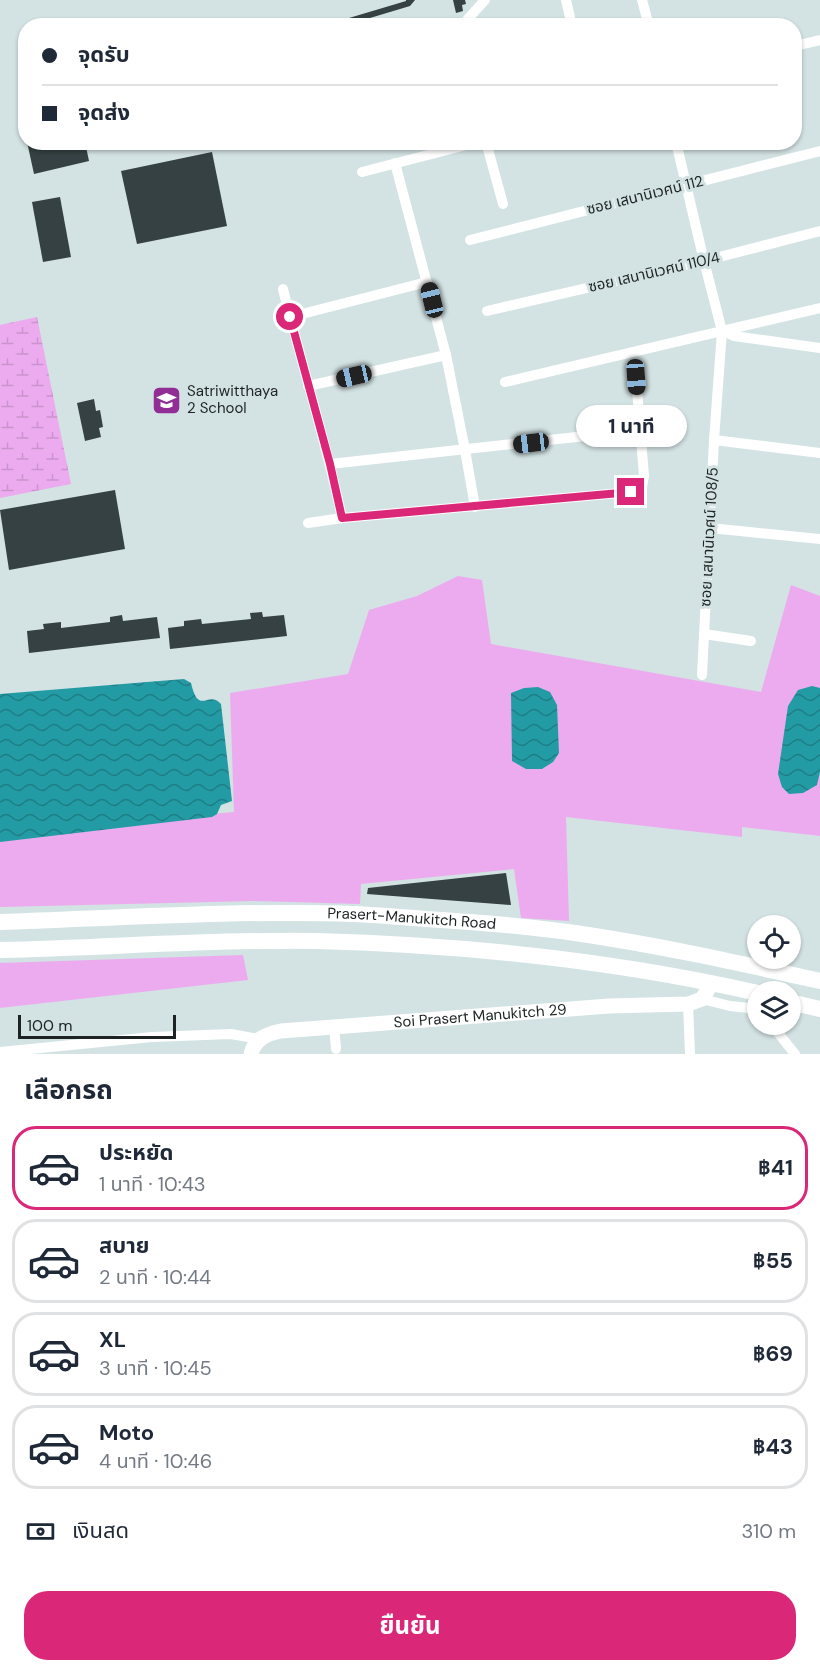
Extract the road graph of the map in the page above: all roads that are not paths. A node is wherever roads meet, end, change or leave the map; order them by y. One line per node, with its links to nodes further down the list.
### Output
1 (485, 0): 4 (street)
2 (567, 0): 5 (street)
3 (642, 0): 6 (street)
4 (469, 18)
5 (570, 18)
6 (647, 18)
7 (820, 40): 8 (street)
8 (802, 44)
9 (448, 150): 13 (street)
10 (488, 150): 16 (street)
11 (678, 150): 15 (street, ซอย เสนานิเวศน์ 108/5)
12 (820, 151): 15 (street, ซอย เสนานิเวศน์ 112)
13 (395, 164): 14 (street); 20 (street)
14 (362, 172)
15 (686, 184): 18 (street, ซอย เสนานิเวศน์ 112); 19 (street, ซอย เสนานิเวศน์ 108/5)
16 (503, 204)
17 (820, 231): 19 (street, ซอย เสนานิเวศน์ 110/4)
18 (470, 240)
19 (704, 261): 23 (street, ซอย เสนานิเวศน์ 110/4); 25 (street, ซอย เสนานิเวศน์ 108/5)
20 (428, 282): 24 (street); 27 (street)
21 (283, 289): 24 (street)
22 (820, 308): 25 (street)
23 (487, 311)
24 (290, 317): 30 (street)
25 (722, 331): 26 (street); 29 (street); 32 (street, ซอย เสนานิเวศน์ 108/5)
26 (820, 348)
27 (446, 355): 30 (street); 33 (street)
28 (636, 377): 31 (street)
29 (505, 382)
30 (308, 386): 35 (street)
31 (640, 430): 33 (street); 36 (street)
32 (714, 440): 34 (street); 39 (street, ซอย เสนานิเวศน์ 108/5)
33 (465, 450): 35 (street); 36 (street)
34 (820, 453)
35 (330, 464): 37 (street)
36 (475, 507): 37 (street)
37 (342, 518): 38 (street)
38 (308, 523)
39 (710, 528): 40 (street); 41 (street, ซอย เสนานิเวศน์ 108/5)
40 (820, 539)
41 (704, 634): 42 (street); 43 (street, ซอย เสนานิเวศน์ 108/5)
42 (751, 642)
43 (702, 675)
44 (0, 922): 46 (main road, Prasert-Manukitch Road)
45 (0, 950): 47 (main road, Prasert-Manukitch Road)
46 (820, 981)
47 (712, 983): 48 (main road, Prasert-Manukitch Road); 49 (street)
48 (747, 991)
49 (695, 1001): 51 (street); 53 (street, Soi Prasert Manukitch 29); 60 (street)
50 (801, 1005): 52 (main road)
51 (747, 1008)
52 (820, 1009)
53 (334, 1026): 55 (street, Soi Prasert Manukitch 29); 56 (street)
54 (780, 1035): 61 (street)
55 (259, 1040): 57 (street); 59 (street)
56 (336, 1049)
57 (46, 1051): 58 (street)
58 (0, 1052)
59 (251, 1054)
60 (690, 1054)
61 (795, 1054)

